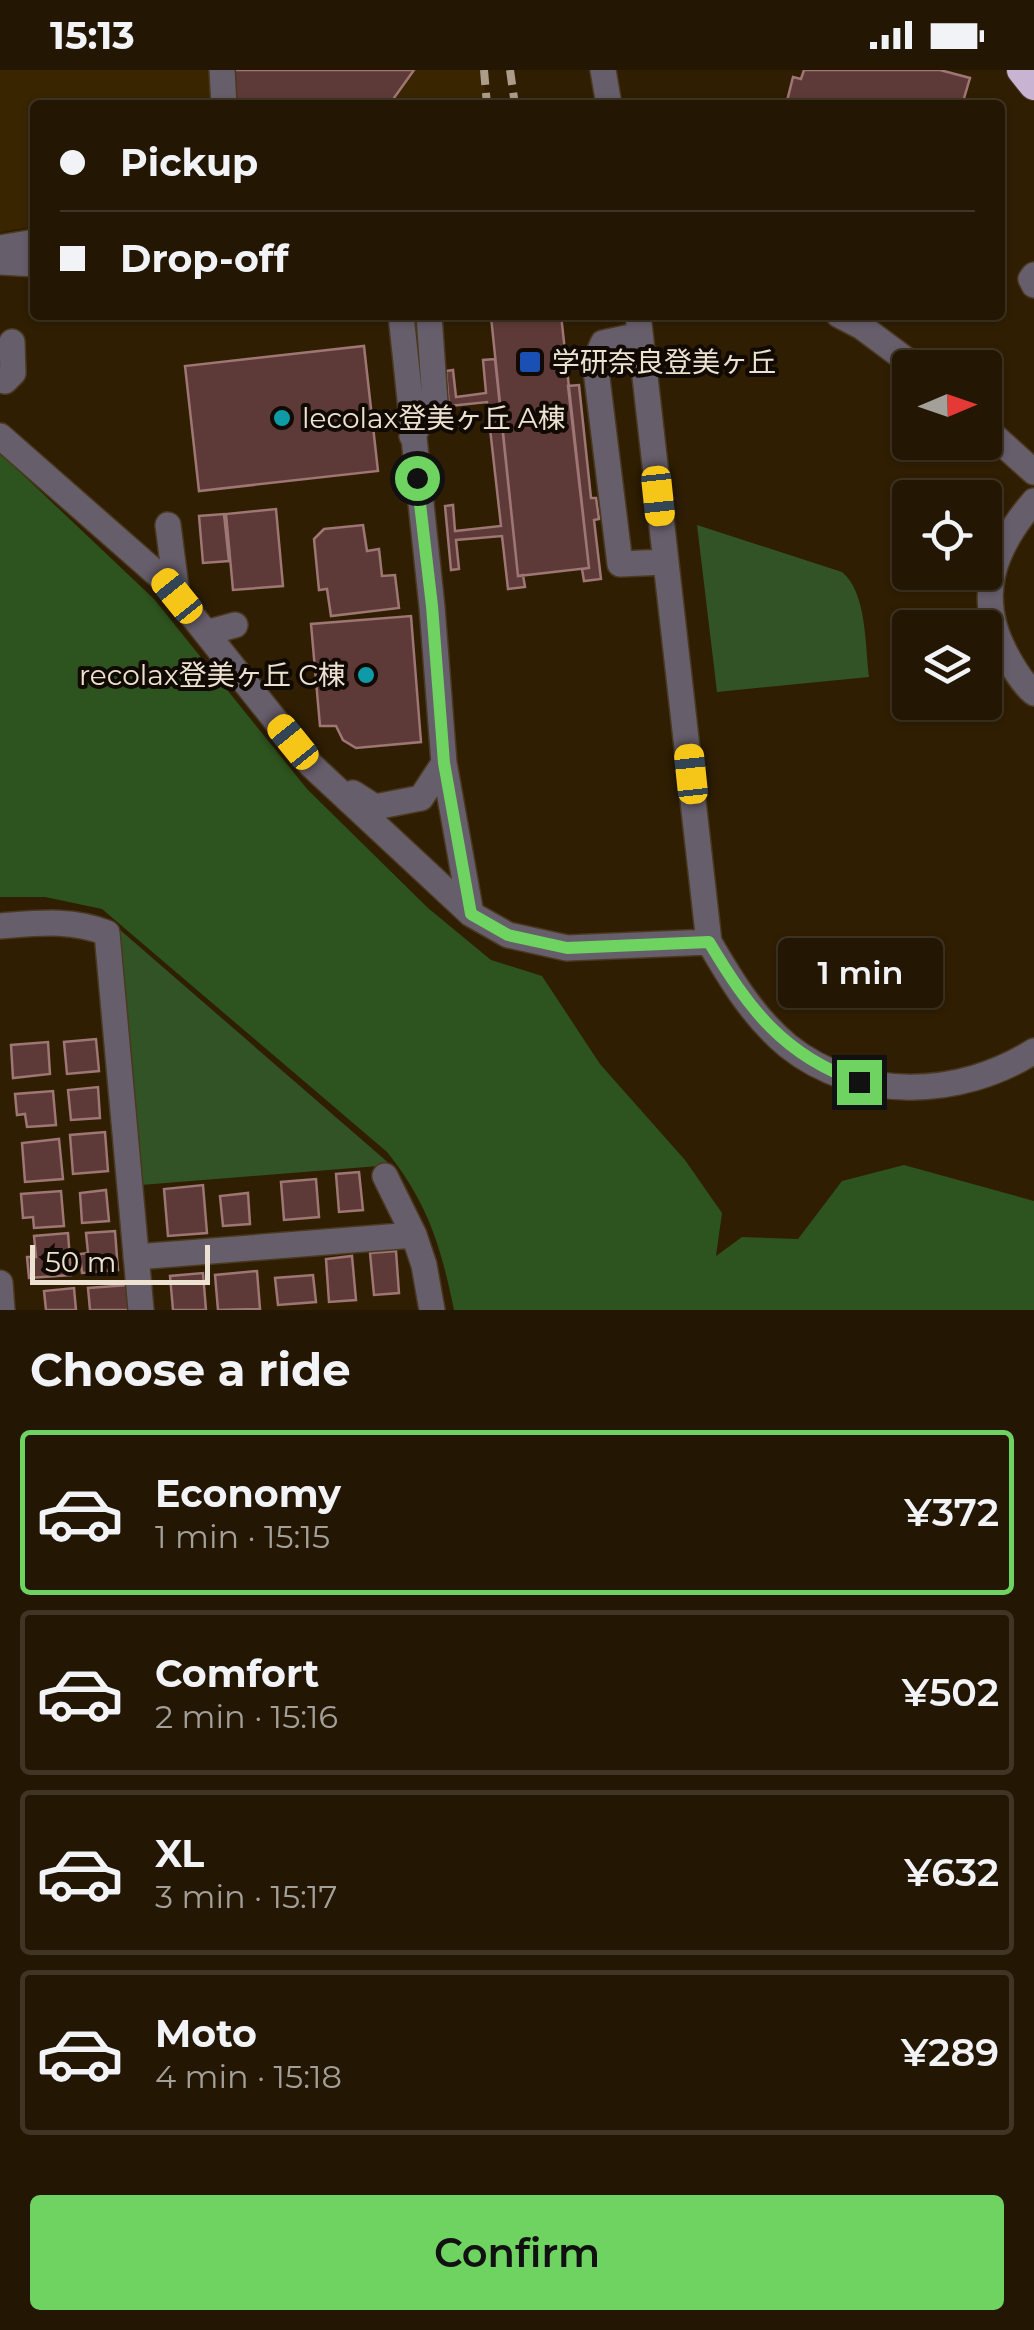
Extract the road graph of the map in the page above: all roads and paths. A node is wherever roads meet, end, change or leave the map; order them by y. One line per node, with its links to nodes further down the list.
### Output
1 (225, 70): 5 (street)
2 (603, 70): 6 (street)
3 (1022, 70): 4 (highway)
4 (1034, 85)
5 (226, 100)
6 (608, 100)
7 (30, 243): 8 (street)
8 (0, 248)
9 (0, 262): 10 (street)
10 (30, 264)
11 (1034, 276): 12 (street)
12 (1034, 284)
13 (400, 320): 21 (street)
14 (429, 320): 21 (street)
15 (848, 320): 18 (street)
16 (639, 325): 26 (street); 26 (street)
17 (12, 342): 19 (street)
18 (893, 350)
19 (0, 380)
20 (0, 436): 27 (street)
21 (412, 436): 31 (street)
22 (1002, 443): 23 (street)
23 (1034, 472)
24 (1034, 500): 30 (street)
25 (168, 524): 27 (street)
26 (665, 562): 35 (street)
27 (177, 596): 29 (street)
28 (235, 625): 29 (street)
29 (206, 633): 32 (street)
30 (1034, 693)
31 (444, 763): 32 (street); 33 (street)
32 (311, 764): 33 (street)
33 (471, 914): 35 (street)
34 (0, 926): 39 (street)
35 (709, 942): 36 (street)
36 (1034, 1051)
37 (385, 1176): 38 (street)
38 (414, 1235): 39 (street); 43 (street)
39 (136, 1257): 42 (street)
40 (0, 1284): 41 (street)
41 (2, 1310)
42 (141, 1310)
43 (432, 1310)

